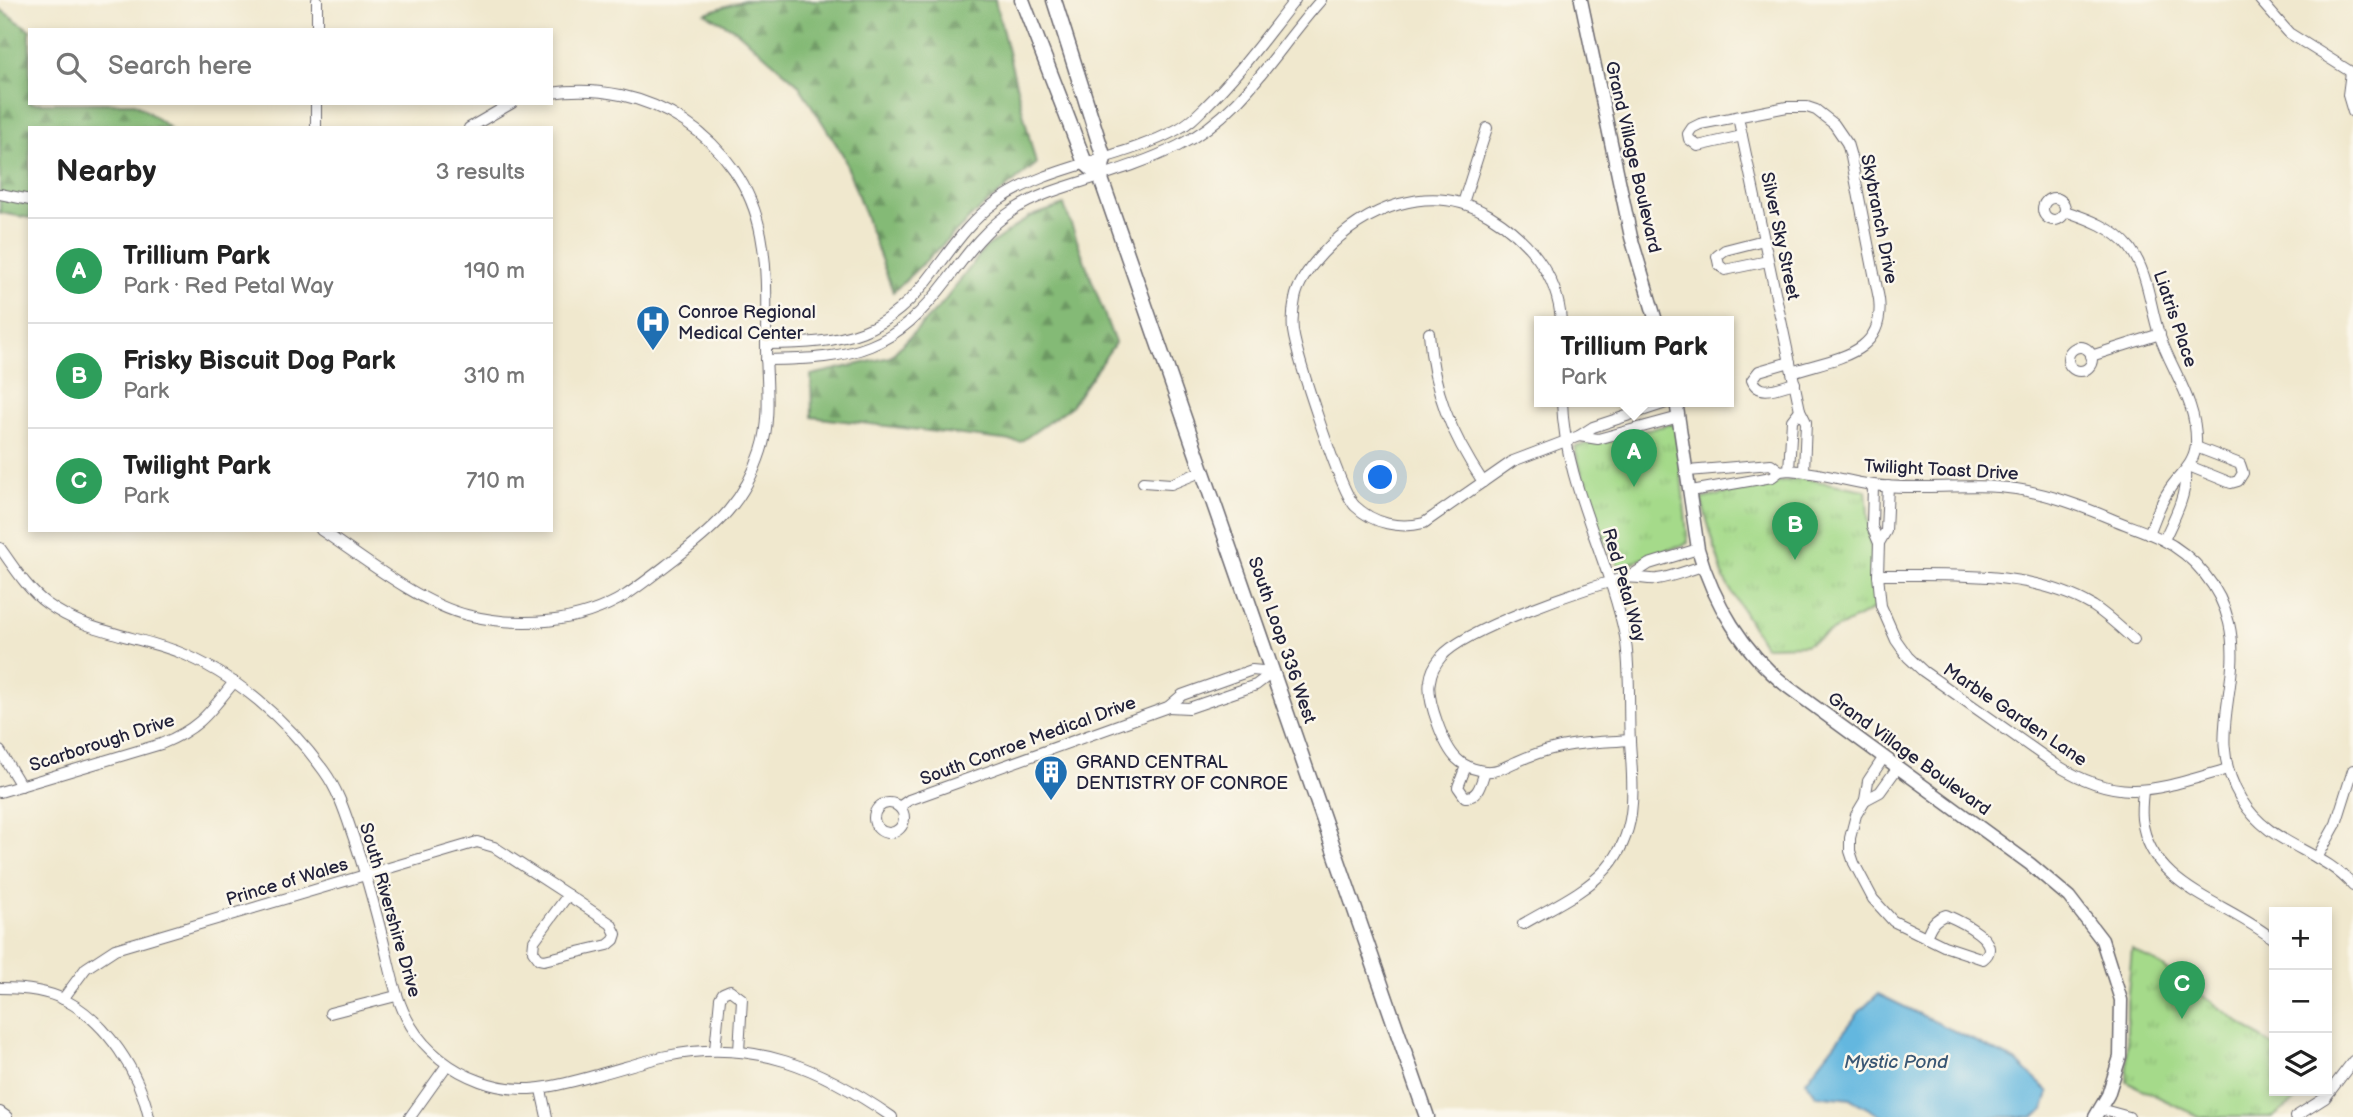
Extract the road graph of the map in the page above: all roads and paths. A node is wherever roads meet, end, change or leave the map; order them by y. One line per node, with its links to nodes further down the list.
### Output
1 (317, 0): 8 (street)
2 (1022, 0): 20 (main road)
3 (1054, 0): 19 (main road)
4 (1295, 0): 19 (street)
5 (1321, 0): 21 (street)
6 (1581, 0): 31 (street, Grand Village Boulevard)
7 (2260, 0): 9 (street)
8 (317, 28)
9 (2352, 71): 13 (street)
10 (553, 93): 34 (street)
11 (316, 105): 15 (street)
12 (509, 105): 16 (street)
13 (2353, 112)
14 (1738, 117): 18 (street, Silver Sky Street); 18 (street, Skybranch Drive); 37 (street, Skybranch Drive)
15 (316, 126)
16 (472, 126)
17 (1487, 128): 24 (street)
18 (1742, 136): 28 (street, Silver Sky Street)
19 (1104, 158): 20 (street); 21 (main road)
20 (1085, 163): 21 (main road); 26 (street)
21 (1100, 176): 27 (street); 49 (main road, South Loop 336 West)
22 (0, 194): 23 (street)
23 (28, 200)
24 (1463, 203): 30 (street); 53 (street)
25 (2065, 211): 33 (street, Liatris Place)
26 (968, 228): 27 (street); 34 (street)
27 (979, 238): 36 (street)
28 (1764, 240): 29 (street, Silver Sky Street); 29 (street)
29 (1768, 261): 37 (street, Silver Sky Street)
30 (1560, 316)
31 (1655, 316)
32 (1429, 333): 53 (street)
33 (2160, 334): 35 (street); 46 (street, Liatris Place)
34 (766, 345): 36 (street)
35 (2091, 356)
36 (766, 359): 57 (street)
37 (1791, 367): 38 (street, Silver Sky Street); 38 (street)
38 (1795, 383): 42 (street, Silver Sky Street)
39 (1563, 407): 45 (street, Red Petal Way)
40 (1655, 407): 44 (street)
41 (1676, 407): 43 (street, Grand Village Boulevard)
42 (1800, 410): 47 (street, Silver Sky Street); 51 (street, Silver Sky Street)
43 (1679, 417): 44 (street); 50 (street, Grand Village Boulevard)
44 (1578, 436): 45 (street)
45 (1566, 441): 53 (street); 66 (street, Red Petal Way)
46 (2196, 447): 48 (street, Liatris Place); 48 (street)
47 (1785, 470): 50 (street, Twilight Toast Drive); 51 (street, Twilight Toast Drive); 56 (street, Twilight Toast Drive)
48 (2187, 470): 58 (street, Liatris Place); 59 (street, Liatris Place)
49 (1203, 471): 52 (street); 68 (main road, South Loop 336 West)
50 (1688, 471): 56 (street, Grand Village Boulevard)
51 (1804, 471): 54 (street, Twilight Toast Drive)
52 (1143, 482)
53 (1483, 482)
54 (1873, 485): 55 (street, Twilight Toast Drive); 60 (street, Marble Garden Lane)
55 (1888, 486): 58 (street, Twilight Toast Drive); 60 (street, Marble Garden Lane)
56 (1691, 491): 62 (street, Grand Village Boulevard)
57 (324, 532)
58 (2149, 534): 59 (street, Twilight Toast Drive)
59 (2164, 540): 76 (street, Twilight Toast Drive)
60 (1880, 543): 64 (street, Marble Garden Lane)
61 (0, 548): 69 (street, South Rivershire Drive)
62 (1698, 549): 63 (street, Grand Village Boulevard); 65 (street)
63 (1703, 566): 65 (street); 73 (street, Grand Village Boulevard)
64 (1878, 575): 67 (street); 80 (street, Marble Garden Lane)
65 (1629, 577): 66 (street)
66 (1610, 582): 71 (street, Red Petal Way); 74 (street)
67 (2134, 640)
68 (1273, 672): 70 (street, South Conroe Medical Drive); 70 (street, South Conroe Medical Drive); 107 (main road, South Loop 336 West)
69 (234, 682): 79 (street, Scarborough Drive); 85 (street, South Rivershire Drive)
70 (1168, 707): 83 (street, South Conroe Medical Drive)
71 (1630, 740): 78 (street); 88 (street, Red Petal Way)
72 (0, 751): 79 (street)
73 (1884, 757): 75 (street, Grand Village Boulevard); 82 (street)
74 (1466, 766): 78 (street); 78 (street)
75 (1898, 767): 82 (street); 101 (street, Grand Village Boulevard)
76 (2228, 769): 80 (street, Marble Garden Lane); 84 (street, Twilight Toast Drive)
77 (2353, 770): 84 (street)
78 (1485, 771)
79 (21, 786): 81 (street, Scarborough Drive)
80 (2143, 791): 89 (street)
81 (0, 792)
82 (1865, 800): 90 (street)
83 (899, 807)
84 (2317, 858): 86 (street, Twilight Toast Drive)
85 (367, 875): 87 (street, Prince of Wales); 92 (street, South Rivershire Drive); 93 (street, Prince of Wales)
86 (2353, 886)
87 (568, 895): 87 (street, Prince of Wales)
88 (1523, 924)
89 (2269, 936)
90 (1926, 938): 90 (street)
91 (0, 988): 93 (street)
92 (396, 996): 94 (street); 98 (street, South Rivershire Drive)
93 (63, 999): 103 (street)
94 (330, 1013)
95 (715, 1050): 96 (street, South Rivershire Drive); 96 (street); 99 (street, South Rivershire Drive)
96 (739, 1051): 106 (street, South Rivershire Drive)
97 (2353, 1061): 109 (street)
98 (447, 1065): 99 (street, South Rivershire Drive); 104 (street)
99 (541, 1090): 105 (street)
100 (0, 1112): 102 (street)
101 (2098, 1113): 108 (street)
102 (7, 1117)
103 (149, 1117)
104 (410, 1117)
105 (547, 1117)
106 (891, 1117)
107 (1427, 1117)
108 (2129, 1117)
109 (2295, 1117)

